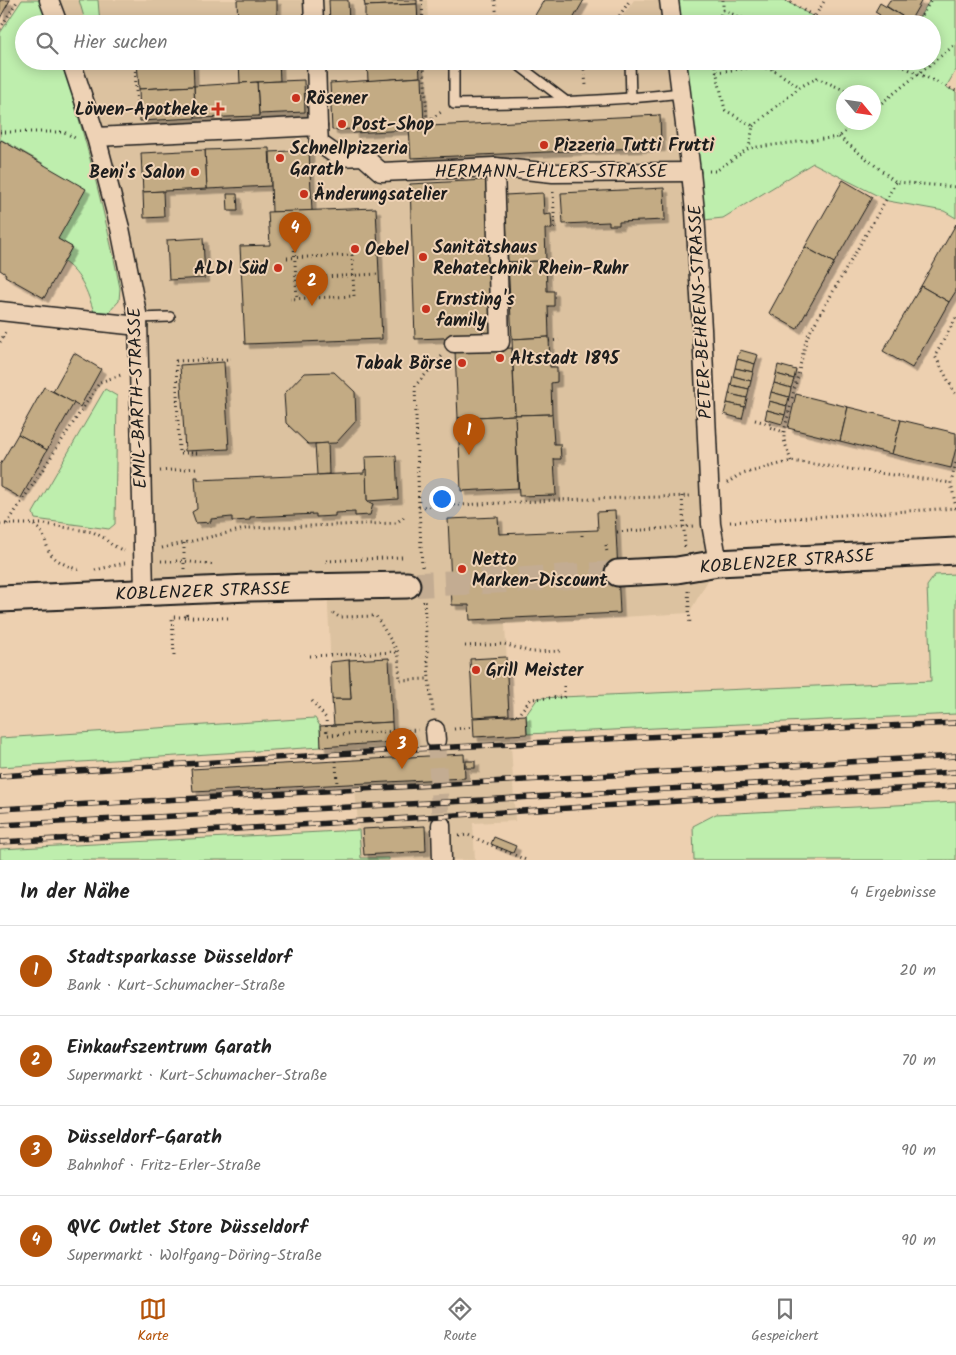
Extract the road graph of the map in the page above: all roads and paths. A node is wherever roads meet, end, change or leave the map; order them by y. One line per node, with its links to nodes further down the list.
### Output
1 (18, 0): 24 (path)
2 (49, 0): 13 (street)
3 (314, 0): 14 (street)
4 (422, 0): 15 (path)
5 (495, 0): 16 (path)
6 (630, 0): 17 (path)
7 (669, 0): 18 (street)
8 (722, 0): 12 (path)
9 (786, 0): 21 (path)
10 (825, 0): 22 (path)
11 (931, 0): 23 (path)
12 (723, 10): 19 (path); 20 (path)
13 (55, 15)
14 (314, 15)
15 (423, 15)
16 (497, 15)
17 (620, 15)
18 (671, 15)
19 (720, 15)
20 (735, 15)
21 (812, 15)
22 (816, 15)
23 (922, 15)
24 (0, 29)
25 (956, 44): 26 (path)
26 (941, 56)
27 (74, 70): 56 (street, EMIL-BARTH-STRASSE)
28 (134, 70): 55 (path)
29 (316, 70): 51 (street)
30 (424, 70): 50 (path)
31 (454, 70): 48 (lane)
32 (524, 70): 48 (lane)
33 (584, 70): 42 (path)
34 (630, 70): 47 (lane)
35 (678, 70): 46 (street, PETER-BEHRENS-STRASSE)
36 (732, 70): 40 (path)
37 (774, 70): 44 (path)
38 (909, 70): 41 (path)
39 (922, 70): 41 (path)
40 (716, 72): 52 (path)
41 (917, 74): 45 (path); 49 (path)
42 (586, 85)
43 (836, 86): 44 (path)
44 (800, 87): 52 (path)
45 (956, 92)
46 (681, 93): 47 (lane); 60 (street, PETER-BEHRENS-STRASSE)
47 (631, 99): 48 (lane)
48 (566, 102)
49 (881, 103)
50 (424, 124)
51 (318, 126): 55 (street); 59 (street, HERMANN-EHLERS-STRASSE)
52 (753, 126): 58 (path)
53 (847, 130): 57 (path)
54 (0, 132): 56 (path)
55 (138, 135): 56 (street)
56 (96, 137): 76 (street, EMIL-BARTH-STRASSE)
57 (839, 137): 58 (path); 62 (path)
58 (749, 148): 60 (path)
59 (495, 167): 61 (street, HERMANN-EHLERS-STRASSE); 79 (street)
60 (691, 172): 61 (street, HERMANN-EHLERS-STRASSE); 91 (street, PETER-BEHRENS-STRASSE)
61 (553, 173): 64 (path)
62 (896, 182): 63 (path); 84 (path)
63 (956, 187)
64 (555, 231)
65 (294, 245): 67 (path)
66 (287, 258): 67 (path)
67 (294, 258): 69 (path); 71 (path)
68 (379, 274): 69 (path)
69 (353, 276): 70 (path); 71 (path)
70 (301, 278)
71 (297, 299): 72 (path)
72 (290, 300)
73 (0, 311): 76 (street)
74 (170, 317): 76 (lane)
75 (956, 318): 82 (path)
76 (138, 322): 89 (street, EMIL-BARTH-STRASSE)
77 (559, 340): 78 (path)
78 (549, 341)
79 (454, 343): 93 (path)
80 (231, 359): 85 (path)
81 (100, 382): 98 (path)
82 (956, 395)
83 (754, 420): 84 (path)
84 (784, 432): 86 (path)
85 (197, 453)
86 (791, 461): 90 (path); 91 (path)
87 (956, 462): 90 (path)
88 (197, 468): 89 (path)
89 (140, 473): 103 (street, EMIL-BARTH-STRASSE)
90 (951, 483): 94 (path)
91 (709, 495): 92 (path); 107 (street, PETER-BEHRENS-STRASSE)
92 (682, 496): 93 (path); 100 (path)
93 (419, 507): 111 (path)
94 (956, 508): 96 (path)
95 (404, 517): 101 (path)
96 (766, 518)
97 (0, 524): 98 (path)
98 (7, 524): 99 (path)
99 (34, 525): 103 (path); 103 (path)
100 (617, 532)
101 (184, 543): 103 (path); 105 (path)
102 (956, 551): 107 (main road, KOBLENZER STRASSE)
103 (143, 557): 105 (path); 112 (street, EMIL-BARTH-STRASSE)
104 (403, 557): 106 (path)
105 (184, 561): 108 (path); 110 (path)
106 (326, 561)
107 (718, 563): 109 (main road, KOBLENZER STRASSE)
108 (219, 565)
109 (618, 573)
110 (185, 575)
111 (418, 585): 112 (main road, KOBLENZER STRASSE); 123 (path)
112 (144, 593): 113 (main road, KOBLENZER STRASSE)
113 (0, 599)
114 (186, 608): 116 (path)
115 (333, 613): 120 (path)
116 (186, 617): 117 (path); 121 (path)
117 (231, 618)
118 (465, 646): 119 (path)
119 (562, 651)
120 (398, 652): 122 (path); 123 (path)
121 (174, 655)
122 (310, 656)
123 (429, 679): 128 (path)
124 (564, 682): 126 (path)
125 (312, 701): 127 (path)
126 (517, 716)
127 (392, 732)
128 (436, 735)
129 (336, 760): 130 (path)
130 (337, 786)
131 (441, 831): 132 (street); 133 (path)
132 (442, 860)
133 (526, 860)

